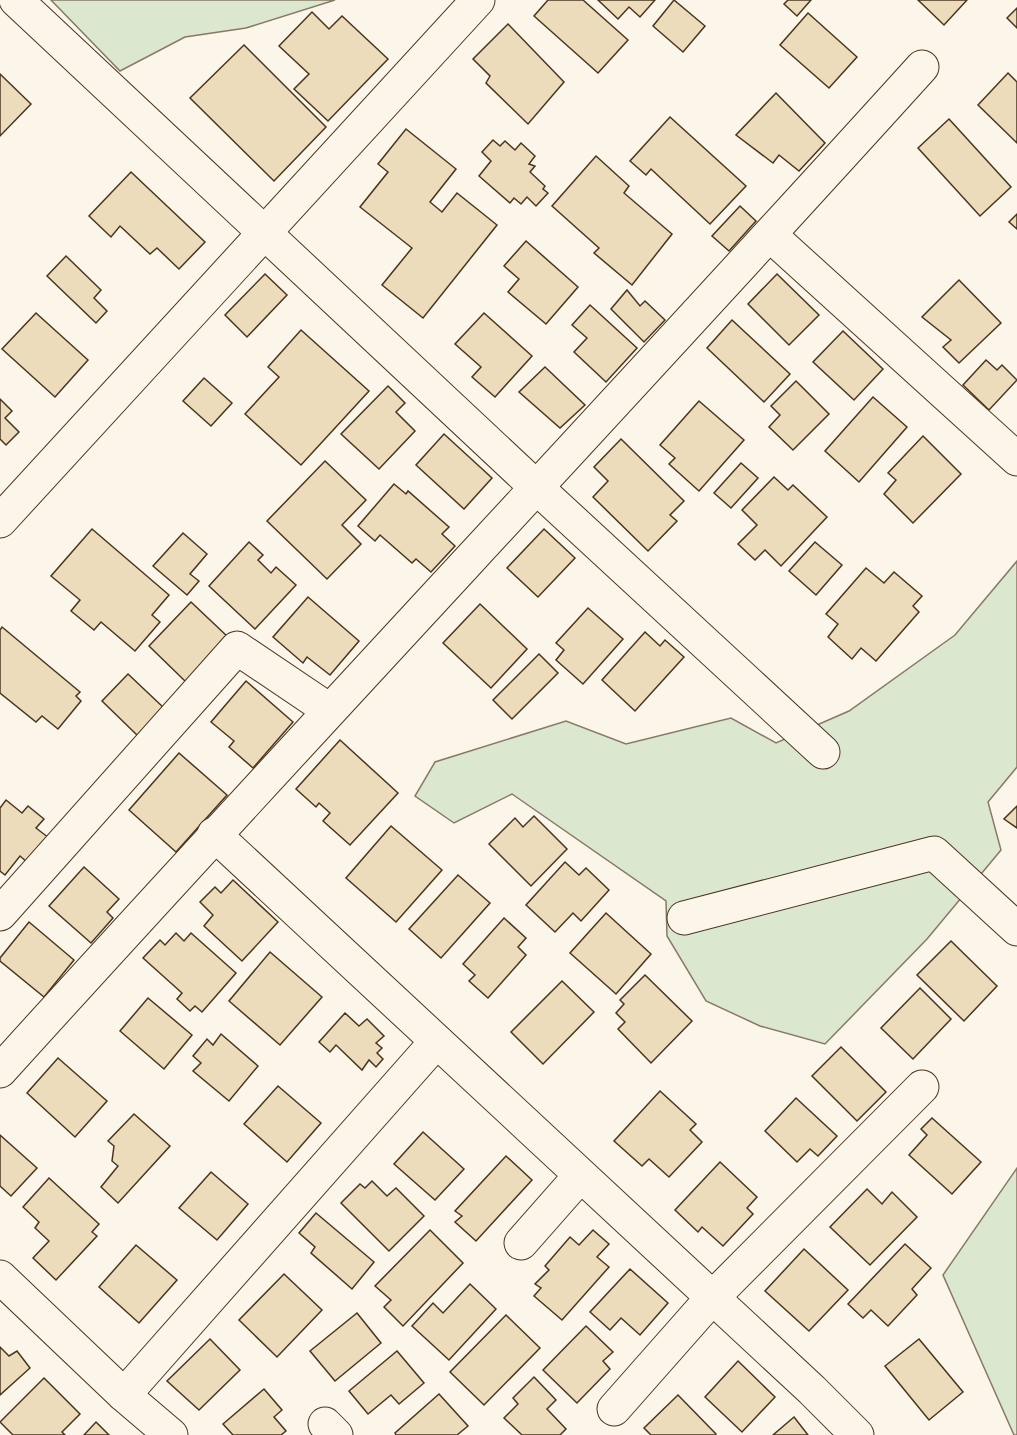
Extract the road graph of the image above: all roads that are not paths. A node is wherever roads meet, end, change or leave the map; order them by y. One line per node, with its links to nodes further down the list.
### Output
1 (16, 0): 4 (street)
2 (478, 0): 4 (street)
3 (922, 67): 5 (street)
4 (263, 232): 7 (street); 8 (street)
5 (770, 235): 6 (street); 7 (street)
6 (1017, 459)
7 (536, 487): 9 (street); 10 (street)
8 (0, 520)
9 (329, 710): 11 (street); 12 (street)
10 (823, 752)
11 (214, 834): 15 (street); 16 (street)
12 (0, 914)
13 (684, 918): 14 (street)
14 (1017, 929)
15 (436, 1042): 18 (street); 22 (street)
16 (0, 1071)
17 (922, 1087): 21 (street)
18 (580, 1176): 19 (street); 21 (street)
19 (520, 1243)
20 (0, 1277): 22 (street)
21 (712, 1298): 23 (street); 25 (street)
22 (124, 1395): 24 (street)
23 (614, 1409)
24 (171, 1435)
25 (857, 1435)

